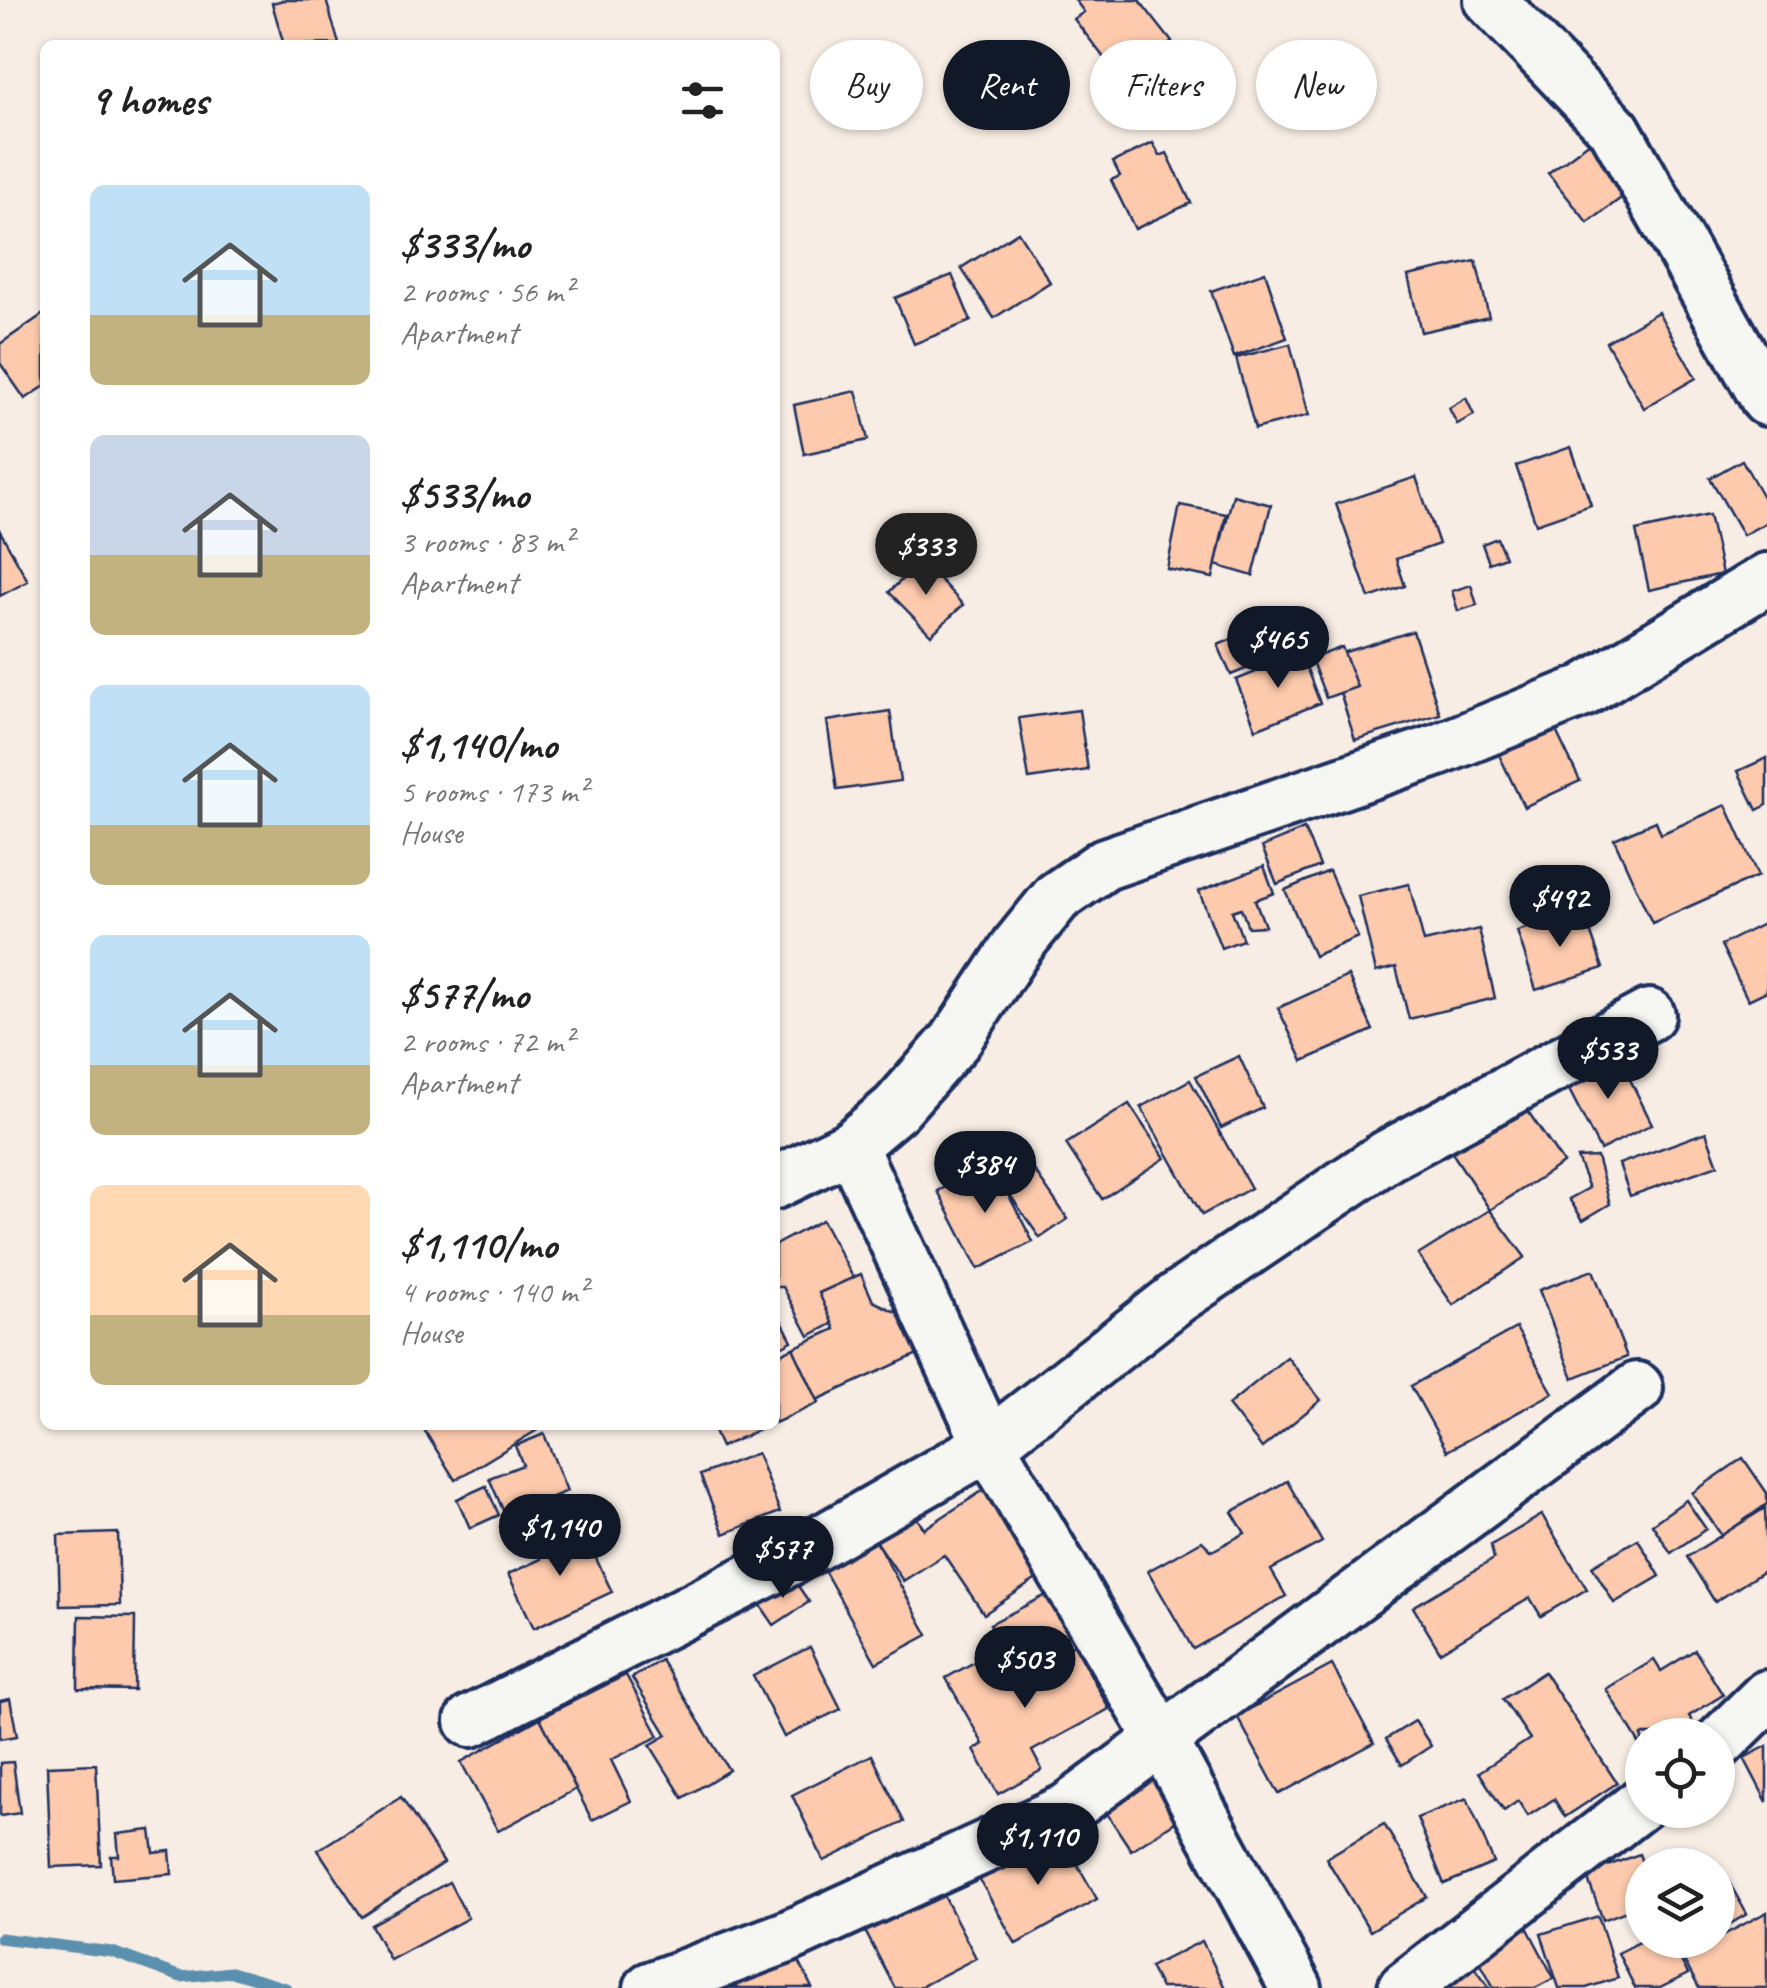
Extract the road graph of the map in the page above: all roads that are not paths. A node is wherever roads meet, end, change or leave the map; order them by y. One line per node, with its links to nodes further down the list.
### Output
1 (1490, 0): 2 (street)
2 (1767, 400)
3 (1767, 579): 5 (street)
4 (1649, 1015): 8 (street)
5 (851, 1146): 6 (street); 8 (street)
6 (780, 1181)
7 (1636, 1388): 12 (street)
8 (989, 1445): 10 (street); 12 (street)
9 (1767, 1696): 11 (street)
10 (471, 1721)
11 (1735, 1727)
12 (1162, 1740): 14 (street); 15 (street)
13 (1625, 1815): 16 (street)
14 (650, 1988)
15 (1296, 1988)
16 (1404, 1988)

